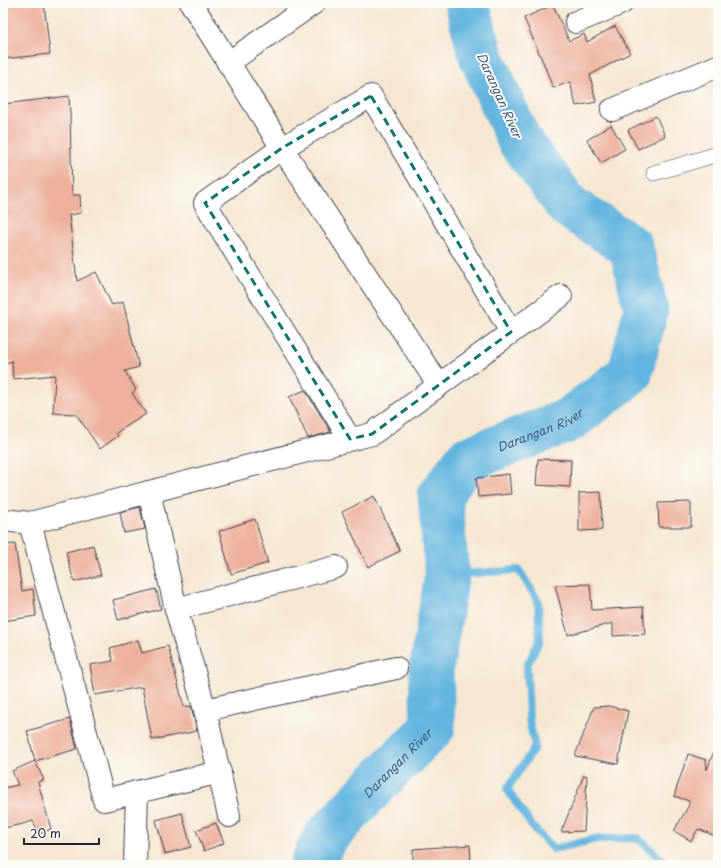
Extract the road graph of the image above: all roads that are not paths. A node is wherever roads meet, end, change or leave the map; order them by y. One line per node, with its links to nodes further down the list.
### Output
1 (191, 3): 5 (street)
2 (314, 3): 5 (street)
3 (622, 3): 4 (street)
4 (576, 22)
5 (228, 63): 8 (street)
6 (718, 66): 7 (street)
7 (612, 110)
8 (282, 148): 12 (street); 13 (street); 14 (street)
9 (718, 154): 10 (lane)
10 (654, 173)
11 (561, 296): 12 (street)
12 (511, 332): 13 (street)
13 (438, 384): 14 (street)
14 (350, 439): 15 (street)
15 (149, 492): 17 (street); 19 (street)
16 (3, 520): 17 (street)
17 (30, 523): 23 (street)
18 (336, 567): 19 (street)
19 (176, 609): 21 (street)
20 (396, 668): 21 (street)
21 (205, 710): 22 (street)
22 (220, 772): 23 (street); 24 (street)
23 (137, 792): 25 (street)
24 (230, 816)
25 (135, 865)

